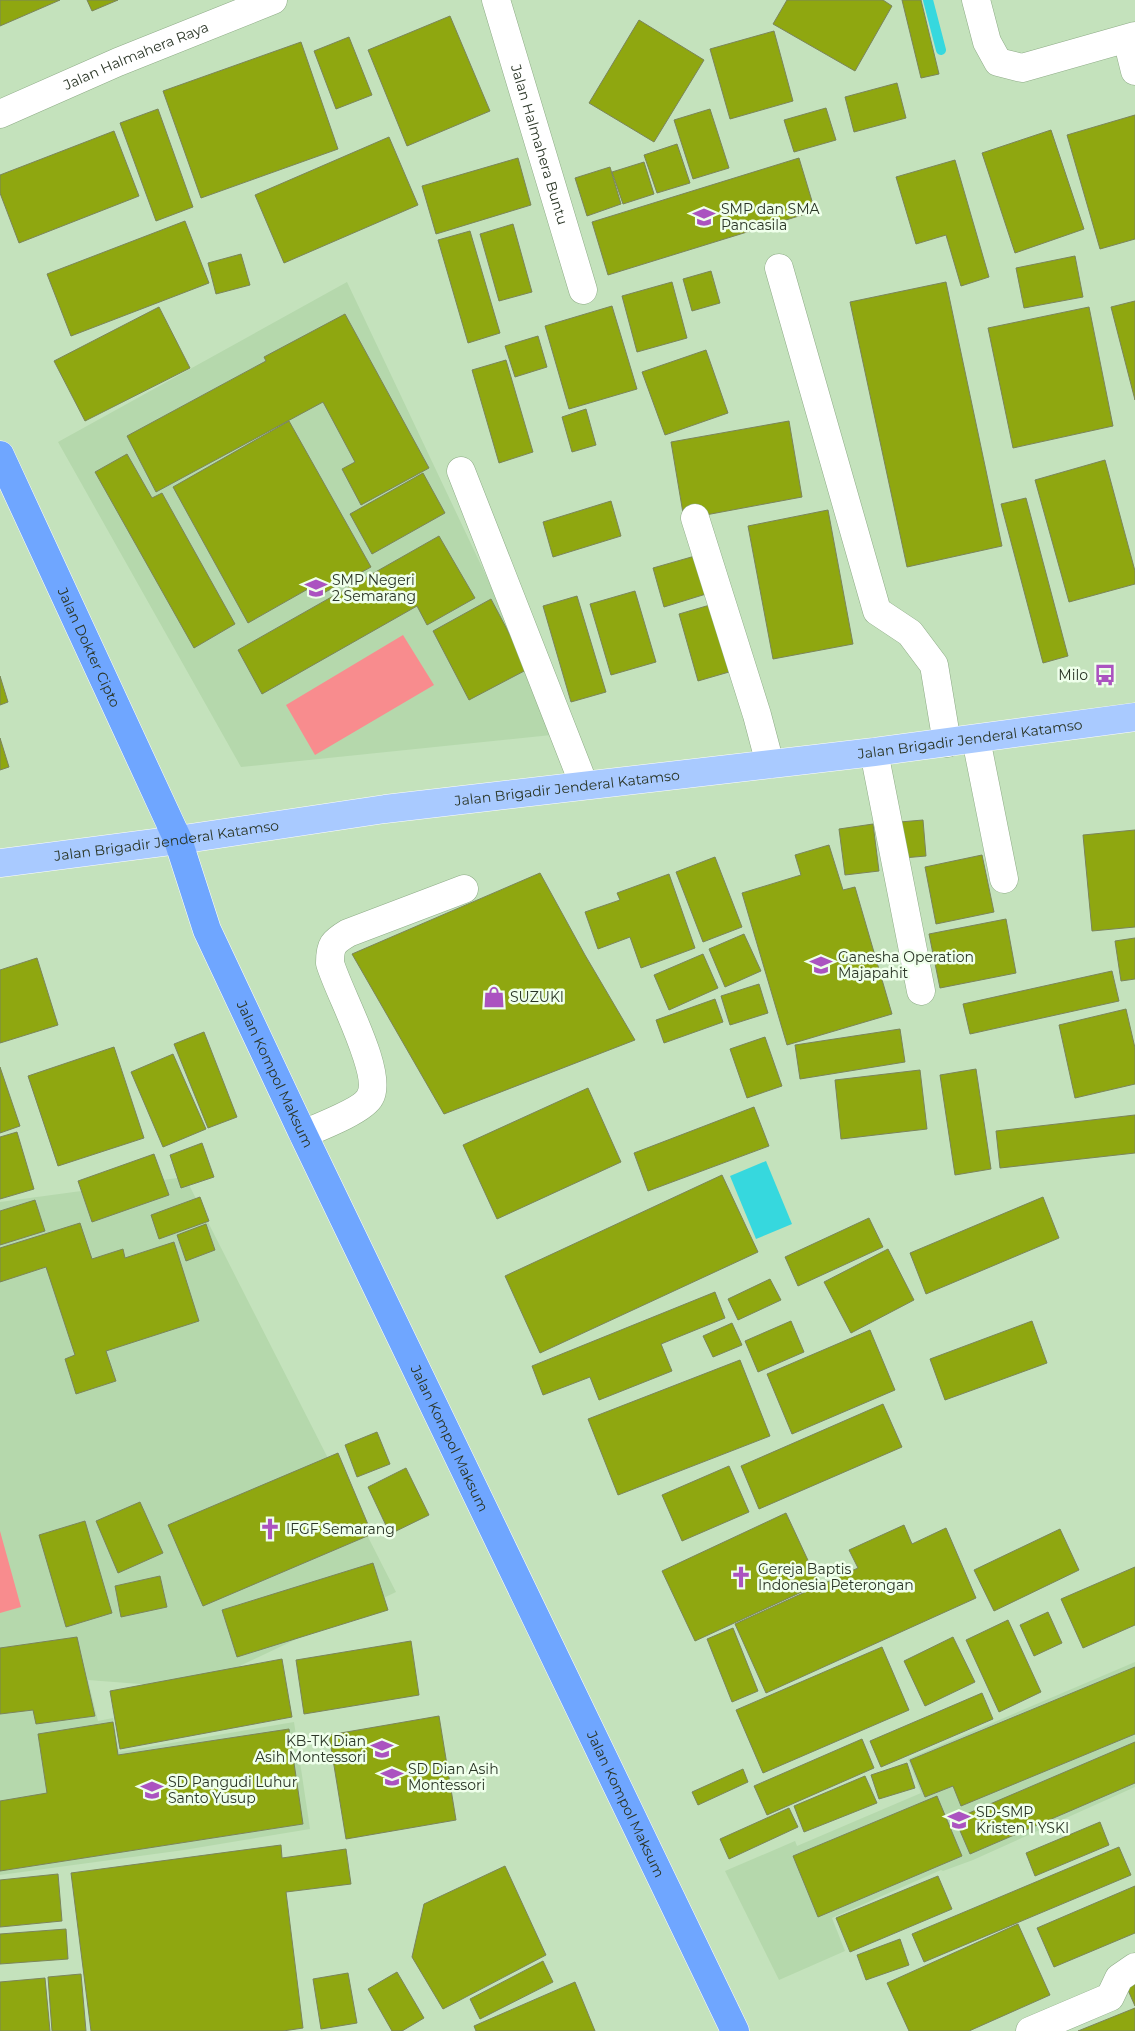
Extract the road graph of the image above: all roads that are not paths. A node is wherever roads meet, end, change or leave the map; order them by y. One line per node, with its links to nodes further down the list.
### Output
1 (273, 0): 6 (street, Jalan Halmahera Raya)
2 (496, 0): 8 (street, Jalan Halmahera Buntu)
3 (976, 0): 4 (street)
4 (1131, 38): 5 (street)
5 (1135, 71)
6 (0, 114)
7 (779, 268): 14 (street)
8 (583, 290)
9 (0, 455): 18 (highway, Jalan Dokter Cipto)
10 (461, 471): 17 (street)
11 (695, 518): 16 (street)
12 (1135, 717): 13 (main road, Jalan Brigadir Jenderal Katamso)
13 (976, 739): 14 (main road, Jalan Brigadir Jenderal Katamso); 20 (street)
14 (947, 743): 15 (main road, Jalan Brigadir Jenderal Katamso)
15 (874, 752): 16 (main road, Jalan Brigadir Jenderal Katamso); 22 (street)
16 (770, 764): 17 (main road, Jalan Brigadir Jenderal Katamso)
17 (584, 785): 18 (main road, Jalan Brigadir Jenderal Katamso)
18 (178, 840): 19 (main road, Jalan Brigadir Jenderal Katamso); 23 (highway, Jalan Kompol Maksum)
19 (0, 863)
20 (1004, 879)
21 (464, 889): 23 (street)
22 (921, 991)
23 (303, 1134): 25 (highway, Jalan Kompol Maksum)
24 (1135, 1968): 26 (street)
25 (735, 2031)
26 (1030, 2031)

